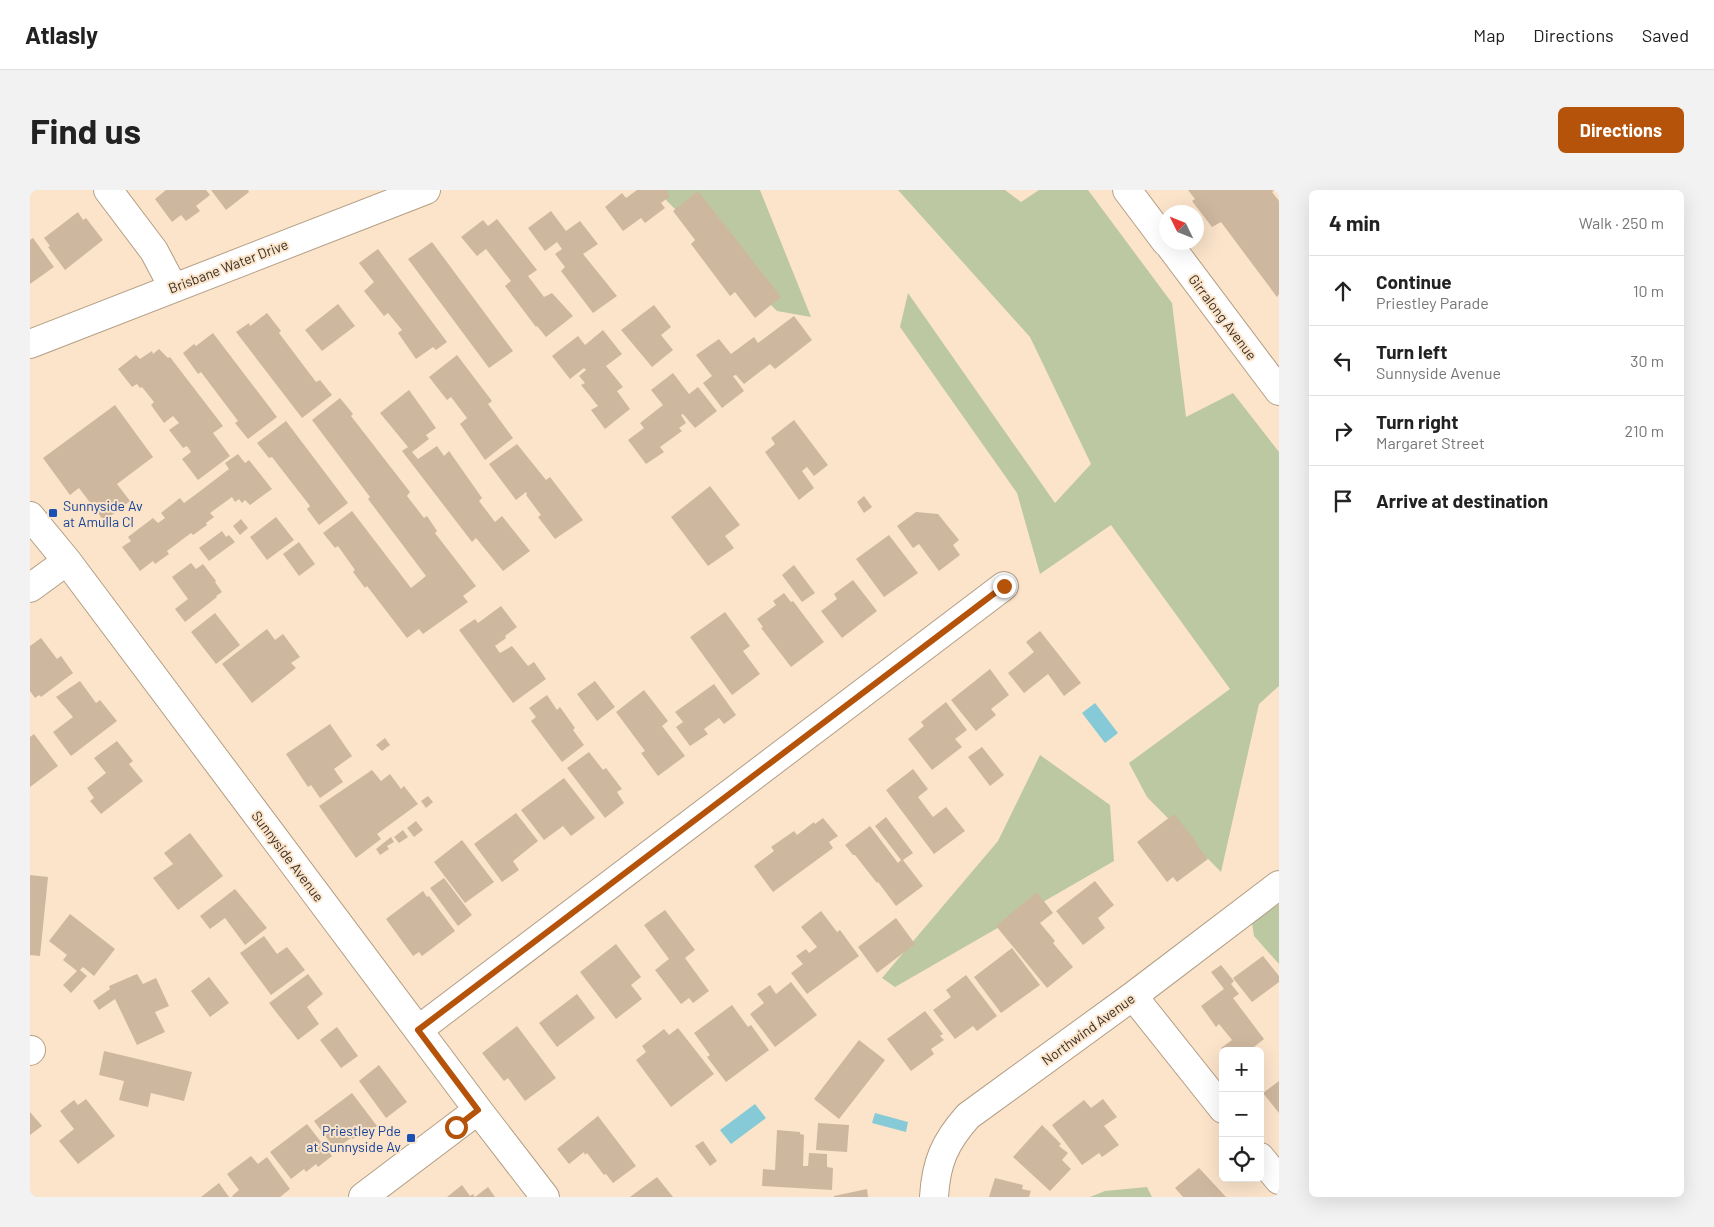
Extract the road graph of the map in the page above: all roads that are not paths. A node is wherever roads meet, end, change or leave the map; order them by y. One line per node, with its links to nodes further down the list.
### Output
1 (108, 190): 6 (street)
2 (426, 190): 6 (street, Brisbane Water Drive)
3 (1127, 190): 4 (street, Girralong Avenue)
4 (1159, 232)
5 (1173, 250): 8 (street, Girralong Avenue)
6 (173, 287): 7 (street, Brisbane Water Drive)
7 (30, 344)
8 (1279, 391)
9 (30, 516): 10 (street, Sunnyside Avenue)
10 (67, 561): 12 (street); 15 (street, Sunnyside Avenue)
11 (1004, 586): 15 (street)
12 (30, 588)
13 (1279, 885): 14 (street, Northwind Avenue)
14 (1133, 996): 16 (street); 22 (street, Northwind Avenue)
15 (418, 1030): 17 (street, Sunnyside Avenue)
16 (1219, 1104)
17 (478, 1110): 20 (street); 21 (street, Sunnyside Avenue)
18 (1264, 1162): 19 (street)
19 (1279, 1180)
20 (363, 1197)
21 (545, 1197)
22 (934, 1197)

